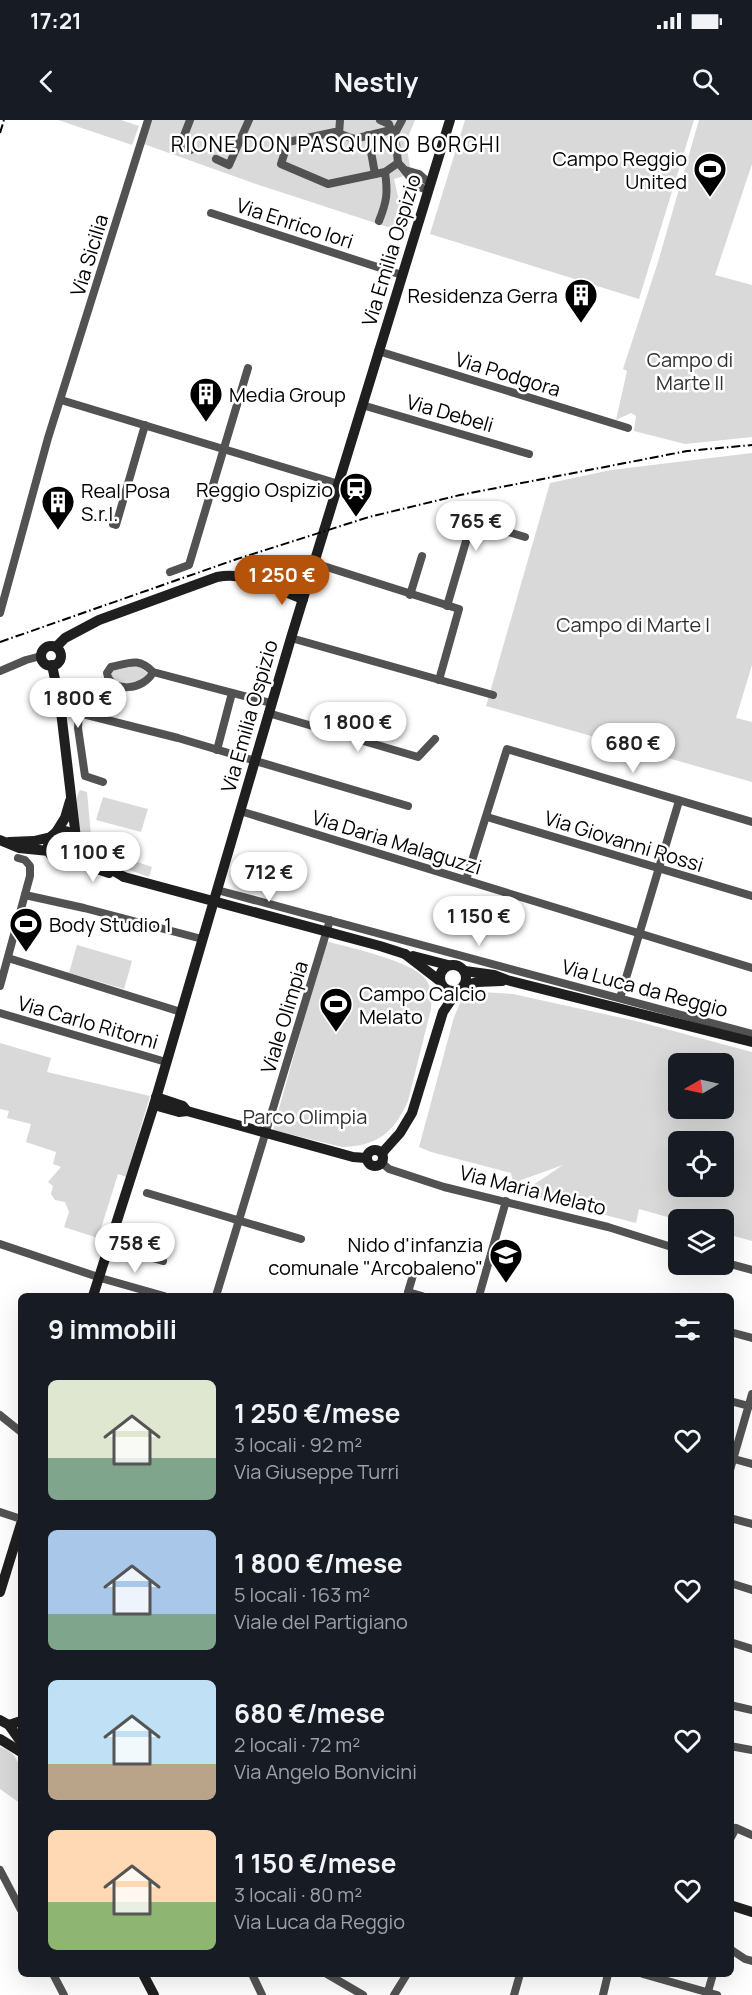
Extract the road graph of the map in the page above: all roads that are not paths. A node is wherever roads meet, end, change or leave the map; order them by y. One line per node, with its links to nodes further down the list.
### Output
1 (148, 120): 22 (street, Via Sicilia)
2 (190, 120): 11 (street)
3 (249, 120): 12 (street)
4 (340, 120): 9 (street)
5 (380, 120): 8 (street)
6 (402, 120): 8 (street)
7 (450, 120): 16 (main road, Via Emilia Ospizio)
8 (393, 131): 10 (street); 13 (street)
9 (339, 134): 10 (street); 15 (street)
10 (368, 135): 15 (street)
11 (191, 150)
12 (216, 159)
13 (398, 163): 14 (street); 16 (street)
14 (385, 172): 15 (street); 18 (street)
15 (375, 174)
16 (429, 187): 19 (main road, Via Emilia Ospizio)
17 (211, 213): 19 (street, Via Enrico Iori)
18 (379, 221)
19 (402, 274): 20 (main road, Via Emilia Ospizio)
20 (378, 351): 23 (main road, Via Emilia Ospizio); 25 (street, Via Podgora)
21 (248, 368): 26 (street)
22 (61, 400): 24 (street); 37 (street, Via Sicilia)
23 (362, 405): 27 (street, Via Debeli); 28 (main road, Via Emilia Ospizio)
24 (145, 425): 26 (street); 29 (street)
25 (628, 428)
26 (223, 449): 28 (street); 33 (street)
27 (529, 454)
28 (339, 484): 32 (main road, Via Emilia Ospizio)
29 (113, 524)
30 (525, 537): 36 (street)
31 (422, 556): 35 (street)
32 (314, 564): 34 (main road, Via Emilia Ospizio); 35 (street)
33 (170, 572)
34 (304, 593): 38 (main road, Via Emilia Ospizio); 39 (main road)
35 (410, 595): 36 (street)
36 (447, 606): 44 (street)
37 (0, 613)
38 (291, 638): 44 (street); 47 (main road, Via Emilia Ospizio)
39 (56, 647): 40 (main road); 41 (main road)
40 (41, 656): 41 (main road); 42 (street)
41 (52, 665): 52 (main road)
42 (0, 671)
43 (153, 672): 43 (street); 45 (street)
44 (438, 680): 46 (street)
45 (232, 693): 47 (street); 49 (street)
46 (493, 695)
47 (270, 708): 48 (street); 50 (main road, Via Emilia Ospizio)
48 (435, 739)
49 (217, 750): 50 (street); 51 (street)
50 (255, 761): 54 (street); 55 (main road, Via Emilia Ospizio)
51 (103, 782)
52 (70, 798): 58 (main road); 59 (main road)
53 (679, 801): 56 (street); 57 (street); 64 (street)
54 (408, 807)
55 (240, 811): 66 (street, Via Daria Malaguzzi); 67 (main road, Via Emilia Ospizio)
56 (487, 817): 64 (street, Via Giovanni Rossi); 66 (street)
57 (752, 822)
58 (53, 835): 59 (main road); 60 (main road); 61 (main road)
59 (77, 840): 63 (main road); 65 (main road)
60 (4, 841): 61 (main road)
61 (49, 851): 63 (main road)
62 (18, 858): 68 (street)
63 (70, 860): 65 (main road)
64 (658, 868): 69 (street, Via Giovanni Rossi); 71 (street)
65 (124, 877): 73 (main road, bridge)
66 (466, 880): 71 (street, Via Daria Malaguzzi)
67 (217, 890): 70 (street, Via Luca da Reggio); 72 (main road, Via Emilia Ospizio)
68 (25, 895): 72 (street); 74 (street)
69 (752, 896)
70 (330, 920): 82 (street, Via Luca da Reggio); 90 (street, Viale Olimpia)
71 (640, 935): 76 (street, Via Daria Malaguzzi); 82 (street)
72 (202, 939): 83 (main road, Via Emilia Ospizio)
73 (405, 954): 75 (main road); 79 (main road)
74 (8, 958): 80 (street); 83 (street)
75 (448, 965): 77 (main road); 79 (main road)
76 (752, 968)
77 (465, 971): 78 (main road); 81 (main road)
78 (507, 980): 81 (main road); 87 (main road)
79 (441, 982): 81 (main road); 84 (main road)
80 (0, 986)
81 (461, 988): 84 (main road)
82 (620, 998): 86 (street, Via Luca da Reggio)
83 (181, 1012): 88 (main road, Via Emilia Ospizio)
84 (442, 1012): 91 (main road)
85 (0, 1013): 88 (street, Via Carlo Ritorni)
86 (752, 1034)
87 (752, 1042)
88 (166, 1062): 89 (main road, Via Emilia Ospizio)
89 (155, 1101): 90 (main road); 97 (main road, Via Emilia Ospizio)
90 (266, 1134): 91 (main road); 94 (street, Viale Olimpia)
91 (382, 1158): 93 (street, Via Maria Melato)
92 (147, 1193): 94 (street)
93 (506, 1201): 98 (street, Via Maria Melato); 108 (street)
94 (239, 1221): 95 (street); 106 (street, Viale Olimpia)
95 (302, 1239)
96 (0, 1244): 103 (street)
97 (109, 1245): 99 (street); 103 (main road, Via Emilia Ospizio)
98 (668, 1246)
99 (163, 1261)
100 (734, 1265): 101 (street)
101 (752, 1270)
102 (414, 1272): 107 (street)
103 (99, 1277): 104 (main road, Via Emilia Ospizio); 105 (street)
104 (94, 1293)
105 (154, 1293)
106 (217, 1293)
107 (412, 1293)
108 (480, 1293)
109 (734, 1333): 110 (street)
110 (752, 1338)
111 (752, 1394): 113 (street)
112 (734, 1402): 113 (street)
113 (749, 1406): 115 (street)
114 (0, 1415): 116 (street)
115 (748, 1422): 117 (street)
116 (18, 1430)
117 (734, 1459)
118 (734, 1464): 119 (street)
119 (752, 1464)
120 (0, 1512): 121 (street)
121 (18, 1518)
122 (734, 1519): 123 (street)
123 (752, 1524)
124 (18, 1545): 127 (main road)
125 (734, 1584): 126 (street)
126 (752, 1590)
127 (0, 1592)
128 (734, 1643): 129 (street)
129 (752, 1649)
130 (734, 1706): 131 (street)
131 (752, 1710)
132 (18, 1721): 133 (main road)
133 (2, 1723): 135 (main road)
134 (0, 1739): 137 (main road)
135 (18, 1739)
136 (734, 1747): 138 (street)
137 (18, 1750)
138 (752, 1750)
139 (734, 1831): 140 (street)
140 (752, 1835)
141 (0, 1870): 142 (street)
142 (18, 1904)
143 (734, 1908): 144 (main road)
144 (752, 1912)
145 (734, 1952): 146 (street)
146 (752, 1961)
147 (55, 1977): 157 (street)
148 (145, 1977): 158 (main road)
149 (253, 1977): 159 (street)
150 (332, 1977): 160 (street)
151 (405, 1977): 161 (street)
152 (519, 1977): 162 (street)
153 (607, 1977): 163 (street)
154 (653, 1977): 156 (street)
155 (712, 1977): 156 (street)
156 (707, 1994): 164 (street)
157 (64, 1995)
158 (154, 1995)
159 (262, 1995)
160 (363, 1995)
161 (394, 1995)
162 (514, 1995)
163 (603, 1995)
164 (717, 1995)

